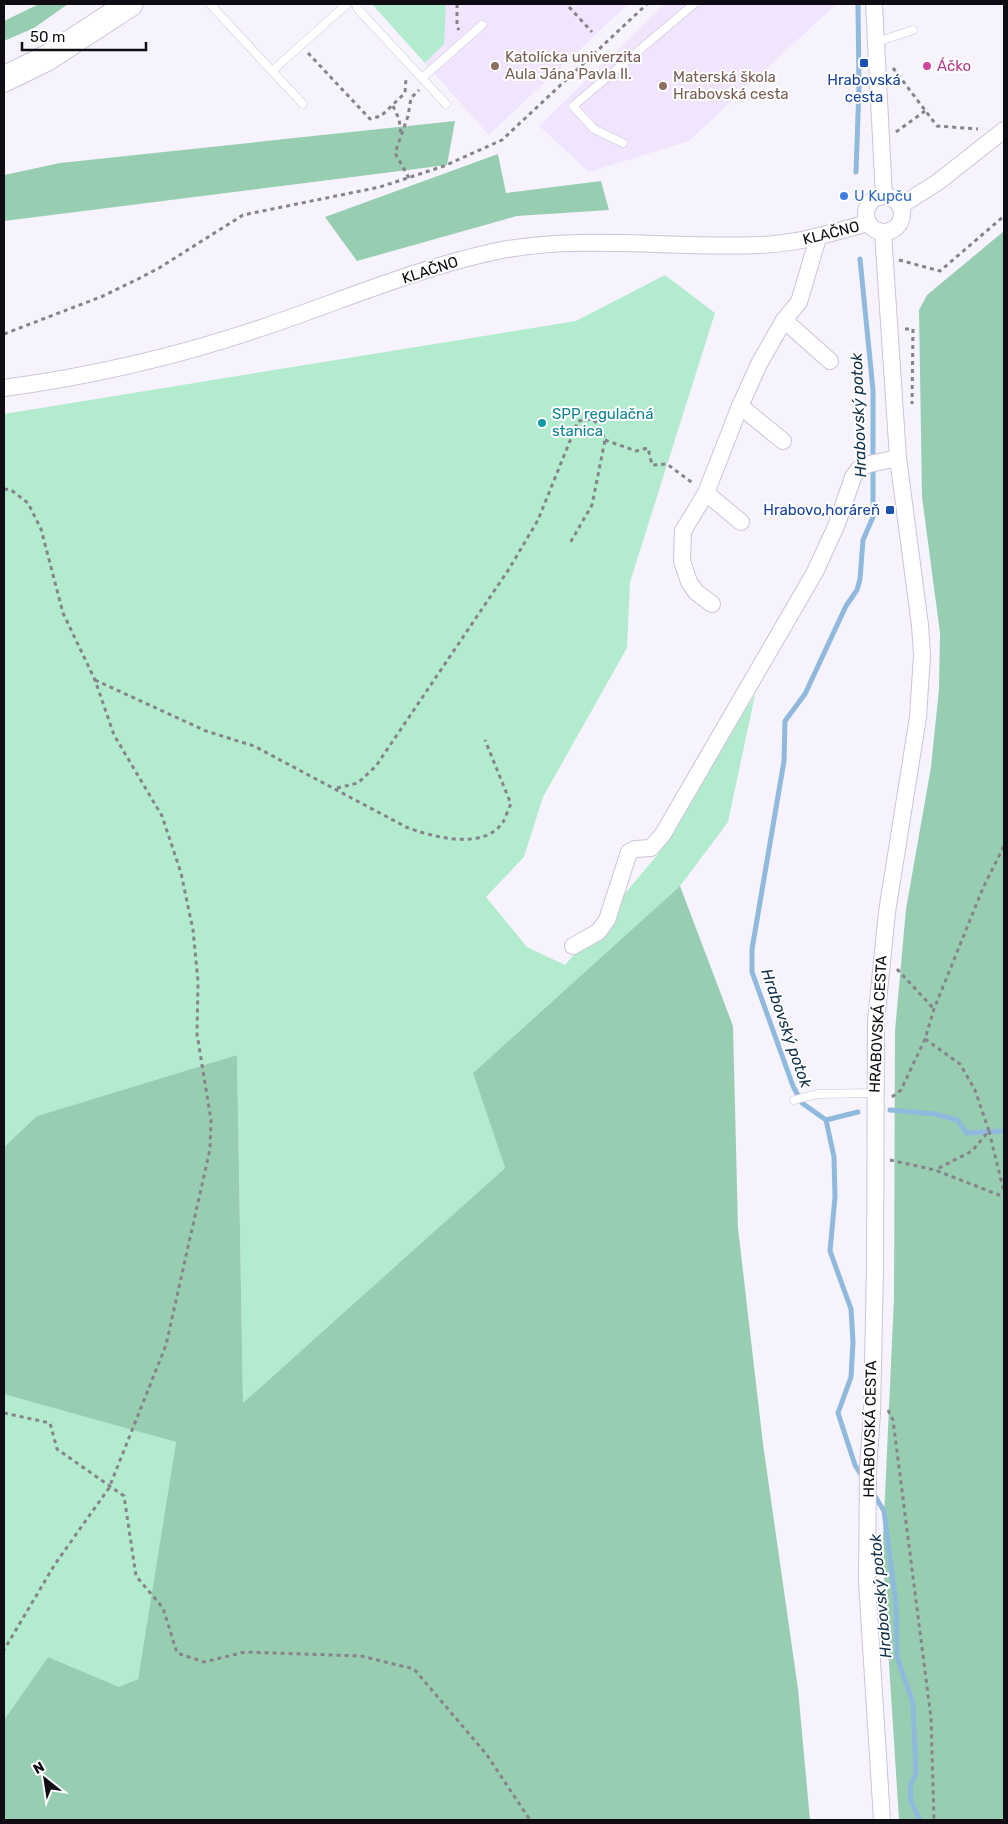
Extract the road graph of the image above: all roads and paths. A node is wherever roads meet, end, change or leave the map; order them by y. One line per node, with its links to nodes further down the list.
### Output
1 (130, 4): 19 (main road)
2 (210, 4): 17 (lane)
3 (347, 4): 15 (lane)
4 (356, 4): 20 (lane)
5 (457, 4): 13 (path)
6 (647, 4): 30 (path)
7 (694, 4): 29 (lane)
8 (874, 4): 14 (street)
9 (569, 7): 12 (path)
10 (482, 25): 13 (lane)
11 (913, 30): 14 (lane)
12 (592, 32)
13 (467, 38): 20 (lane)
14 (877, 42): 31 (street)
15 (301, 45): 17 (lane); 23 (path)
16 (888, 62): 24 (path)
17 (272, 71): 21 (lane)
18 (405, 72): 23 (path)
19 (4, 78)
20 (424, 80): 22 (lane); 27 (path)
21 (303, 104)
22 (446, 104)
23 (393, 106): 27 (path)
24 (925, 111): 25 (path); 28 (path)
25 (981, 129)
26 (1004, 130): 32 (street)
27 (401, 134): 30 (path)
28 (893, 134)
29 (623, 143)
30 (409, 178): 39 (path)
31 (884, 196): 32 (street); 34 (street)
32 (900, 206): 35 (street)
33 (1004, 216): 37 (path)
34 (868, 223): 35 (street); 36 (street, KLAČNO)
35 (883, 233): 45 (street, HRABOVSKÁ CESTA)
36 (818, 238): 38 (street); 41 (street, KLAČNO)
37 (896, 259)
38 (784, 320): 40 (street); 42 (street)
39 (4, 334)
40 (830, 362)
41 (4, 388)
42 (740, 406): 44 (street); 47 (street)
43 (605, 440): 47 (path); 49 (path); 53 (path)
44 (783, 441)
45 (898, 458): 55 (street); 59 (street, HRABOVSKÁ CESTA)
46 (4, 489): 51 (path)
47 (706, 493): 48 (street); 50 (street)
48 (741, 522)
49 (570, 543)
50 (712, 604)
51 (95, 680): 53 (path); 68 (path)
52 (485, 740): 53 (path)
53 (336, 788)
54 (1004, 846): 57 (path)
55 (573, 946)
56 (895, 966): 57 (path)
57 (934, 1009): 58 (path)
58 (924, 1039): 59 (path); 61 (path)
59 (880, 1097): 60 (lane); 71 (street, HRABOVSKÁ CESTA)
60 (794, 1100)
61 (989, 1130): 63 (path); 64 (path)
62 (887, 1160): 63 (path)
63 (935, 1170): 65 (path)
64 (1004, 1192)
65 (1004, 1197)
66 (885, 1403): 72 (path)
67 (4, 1413): 68 (path)
68 (109, 1488): 69 (path); 70 (path)
69 (4, 1650)
70 (530, 1820)
71 (882, 1820)
72 (934, 1820)

